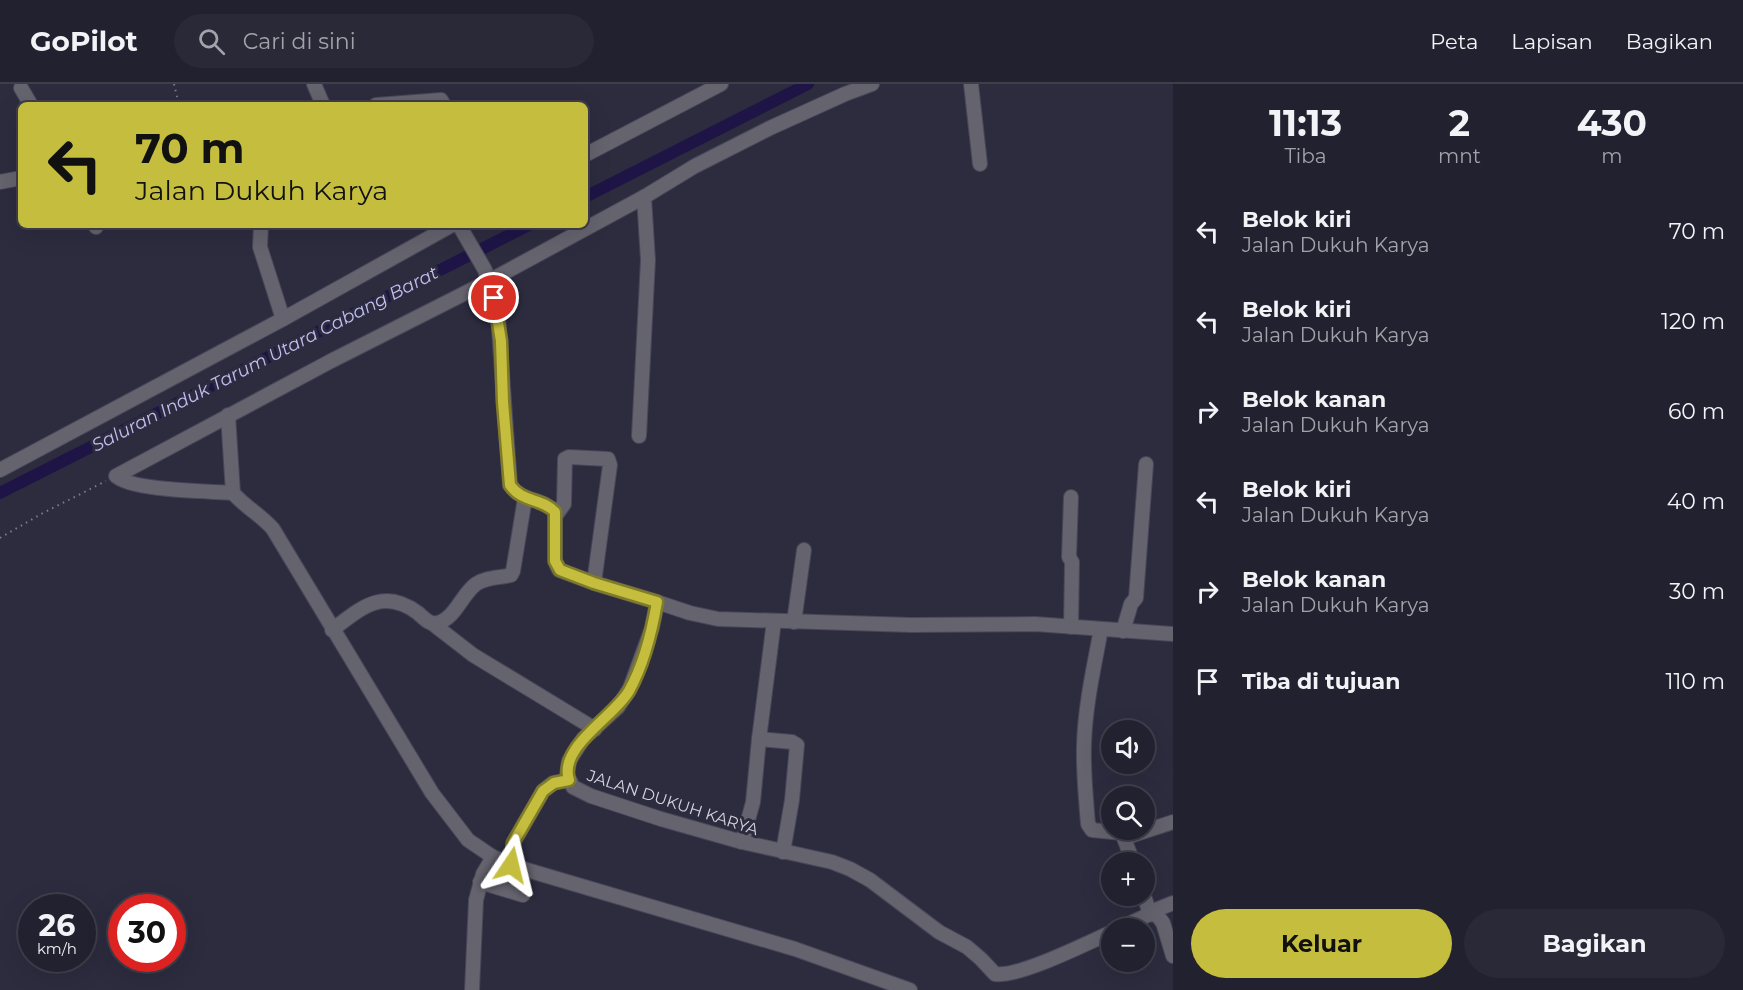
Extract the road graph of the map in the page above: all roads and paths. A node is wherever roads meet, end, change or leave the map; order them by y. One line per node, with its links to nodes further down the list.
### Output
1 (174, 84): 8 (path)
2 (314, 84): 9 (street)
3 (721, 84): 12 (street)
4 (872, 84): 16 (street)
5 (971, 84): 13 (street)
6 (21, 88): 7 (street)
7 (28, 102)
8 (178, 102)
9 (321, 102)
10 (415, 102): 11 (street)
11 (442, 102)
12 (588, 153)
13 (980, 164)
14 (18, 179): 15 (street)
15 (0, 182)
16 (644, 197): 17 (street); 25 (street)
17 (588, 225)
18 (261, 228): 23 (street)
19 (456, 228): 23 (street)
20 (459, 228): 22 (street)
21 (582, 228): 22 (street)
22 (487, 276): 24 (street); 31 (street)
23 (283, 319): 27 (street)
24 (228, 415): 28 (street); 29 (street)
25 (639, 436)
26 (1146, 464): 43 (street)
27 (0, 470)
28 (116, 476): 29 (street); 33 (path)
29 (232, 493): 42 (street)
30 (1071, 497): 40 (street)
31 (525, 498): 32 (street); 39 (street)
32 (556, 515): 35 (street); 35 (street)
33 (0, 538)
34 (804, 550): 38 (street)
35 (594, 583): 36 (street)
36 (657, 602): 37 (street); 45 (street, JALAN DUKUH KARYA)
37 (774, 621): 38 (street); 46 (street)
38 (794, 622): 40 (street)
39 (433, 624): 42 (street); 45 (street)
40 (1071, 627): 41 (street)
41 (1101, 629): 43 (street); 50 (street)
42 (332, 630): 53 (street)
43 (1124, 632): 44 (street)
44 (1173, 634)
45 (595, 729): 47 (street, JALAN DUKUH KARYA)
46 (759, 738): 51 (street); 52 (street)
47 (569, 780): 51 (street, JALAN DUKUH KARYA); 54 (street)
48 (1173, 822): 49 (street)
49 (1155, 828)
50 (1101, 831)
51 (742, 842): 52 (street, JALAN DUKUH KARYA)
52 (783, 852): 61 (street, JALAN DUKUH KARYA)
53 (493, 857): 54 (street); 55 (street)
54 (511, 865): 64 (street)
55 (480, 882): 56 (street); 63 (street)
56 (523, 895)
57 (1173, 903): 59 (street)
58 (1148, 906): 59 (street)
59 (1152, 914): 60 (street); 62 (street)
60 (1143, 918)
61 (1101, 937)
62 (1173, 956)
63 (472, 990)
64 (910, 990)

